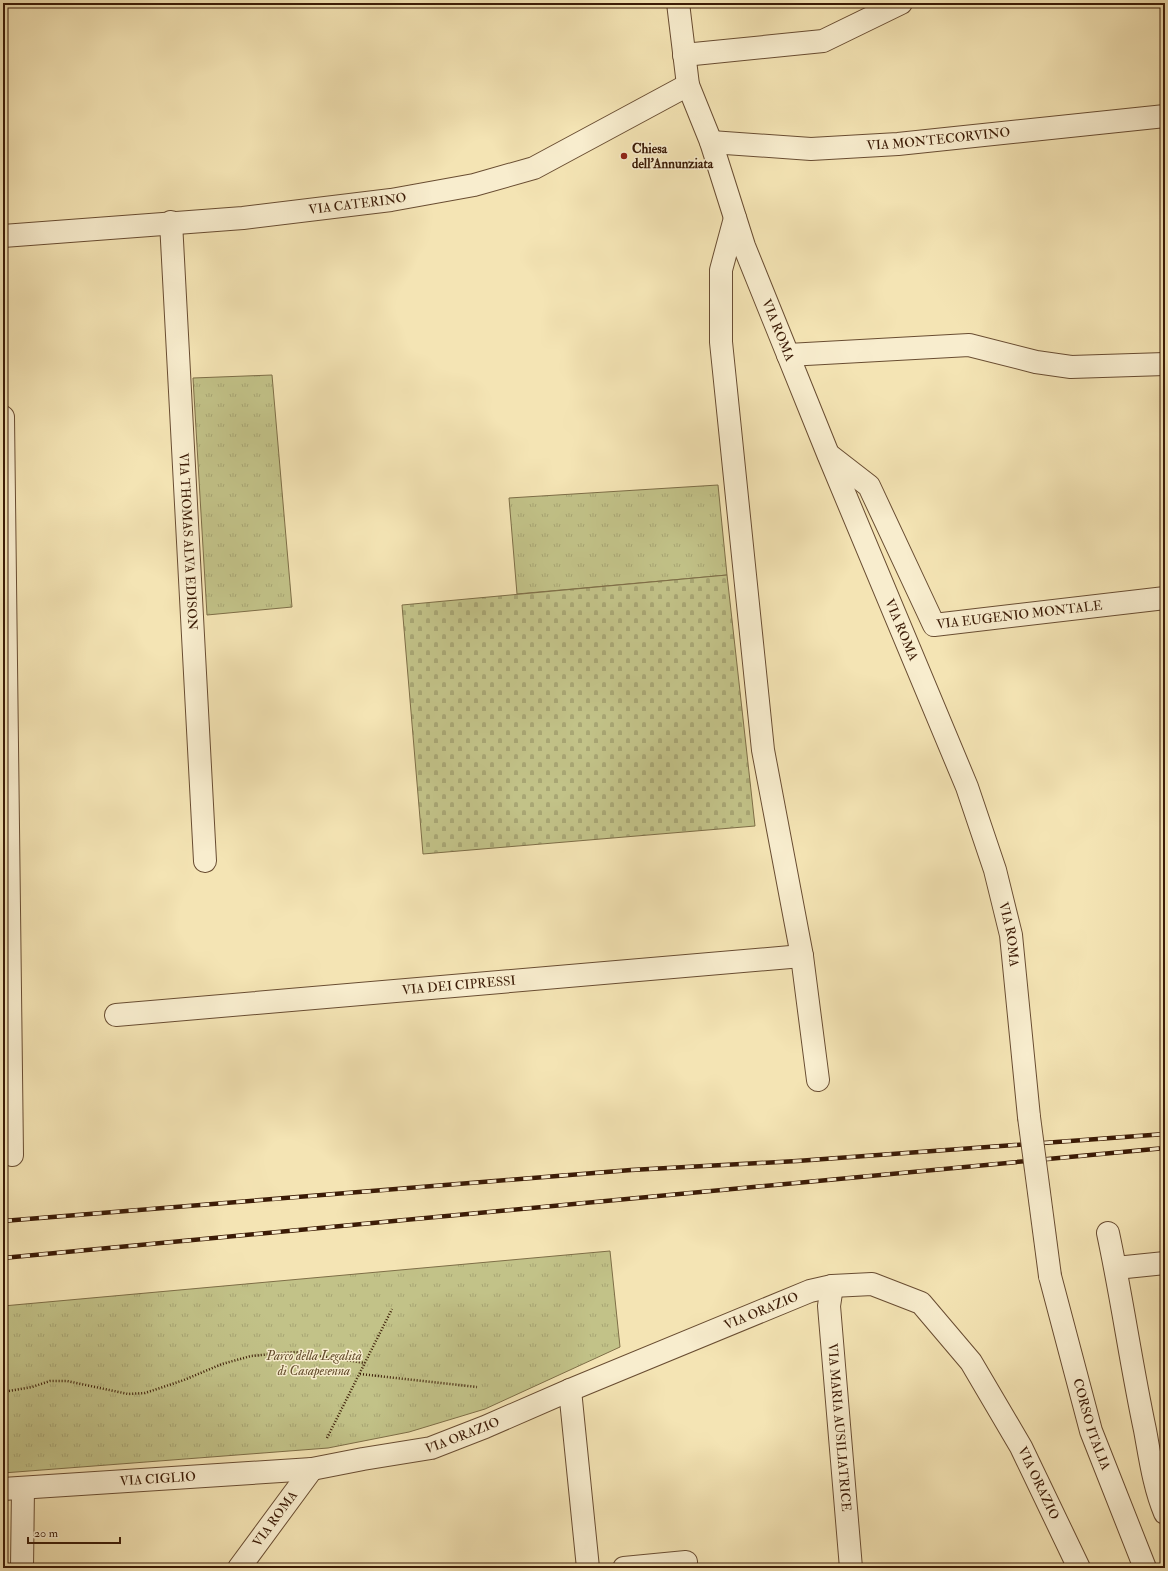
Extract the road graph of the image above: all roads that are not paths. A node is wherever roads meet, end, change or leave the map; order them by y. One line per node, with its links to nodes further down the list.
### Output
1 (678, 3): 3 (street, VIA ROMA)
2 (901, 3): 3 (street)
3 (684, 55): 4 (street, VIA ROMA)
4 (688, 85): 6 (street, VIA ROMA); 8 (street, VIA CATERINO)
5 (1165, 116): 6 (street, VIA MONTECORVINO)
6 (711, 142): 7 (street, VIA ROMA)
7 (735, 218): 10 (street, VIA ROMA); 16 (street)
8 (172, 222): 9 (street, VIA CATERINO); 15 (street, VIA THOMAS ALVA EDISON)
9 (3, 236)
10 (788, 355): 11 (street); 13 (street, VIA ROMA)
11 (1165, 364)
12 (3, 417): 19 (street)
13 (828, 454): 14 (street, VIA EUGENIO MONTALE); 23 (street, VIA ROMA, bridge)
14 (1165, 598)
15 (205, 861)
16 (802, 956): 17 (street, VIA DEI CIPRESSI); 18 (street)
17 (116, 1015)
18 (818, 1080)
19 (12, 1155)
20 (1108, 1232): 22 (street)
21 (1165, 1263): 22 (street)
22 (1116, 1268): 28 (street)
23 (1050, 1276): 36 (street, CORSO ITALIA)
24 (832, 1286): 25 (street, VIA ORAZIO); 34 (street, VIA MARIA AUSILIATRICE); 35 (street, VIA ORAZIO)
25 (570, 1390): 26 (street, VIA ORAZIO); 32 (street)
26 (312, 1469): 27 (street, VIA CIGLIO); 31 (street, VIA ROMA)
27 (13, 1489): 30 (street)
28 (1164, 1507)
29 (686, 1562): 33 (street)
30 (22, 1568)
31 (239, 1568)
32 (588, 1568)
33 (624, 1568)
34 (851, 1568)
35 (1079, 1568)
36 (1145, 1568)

